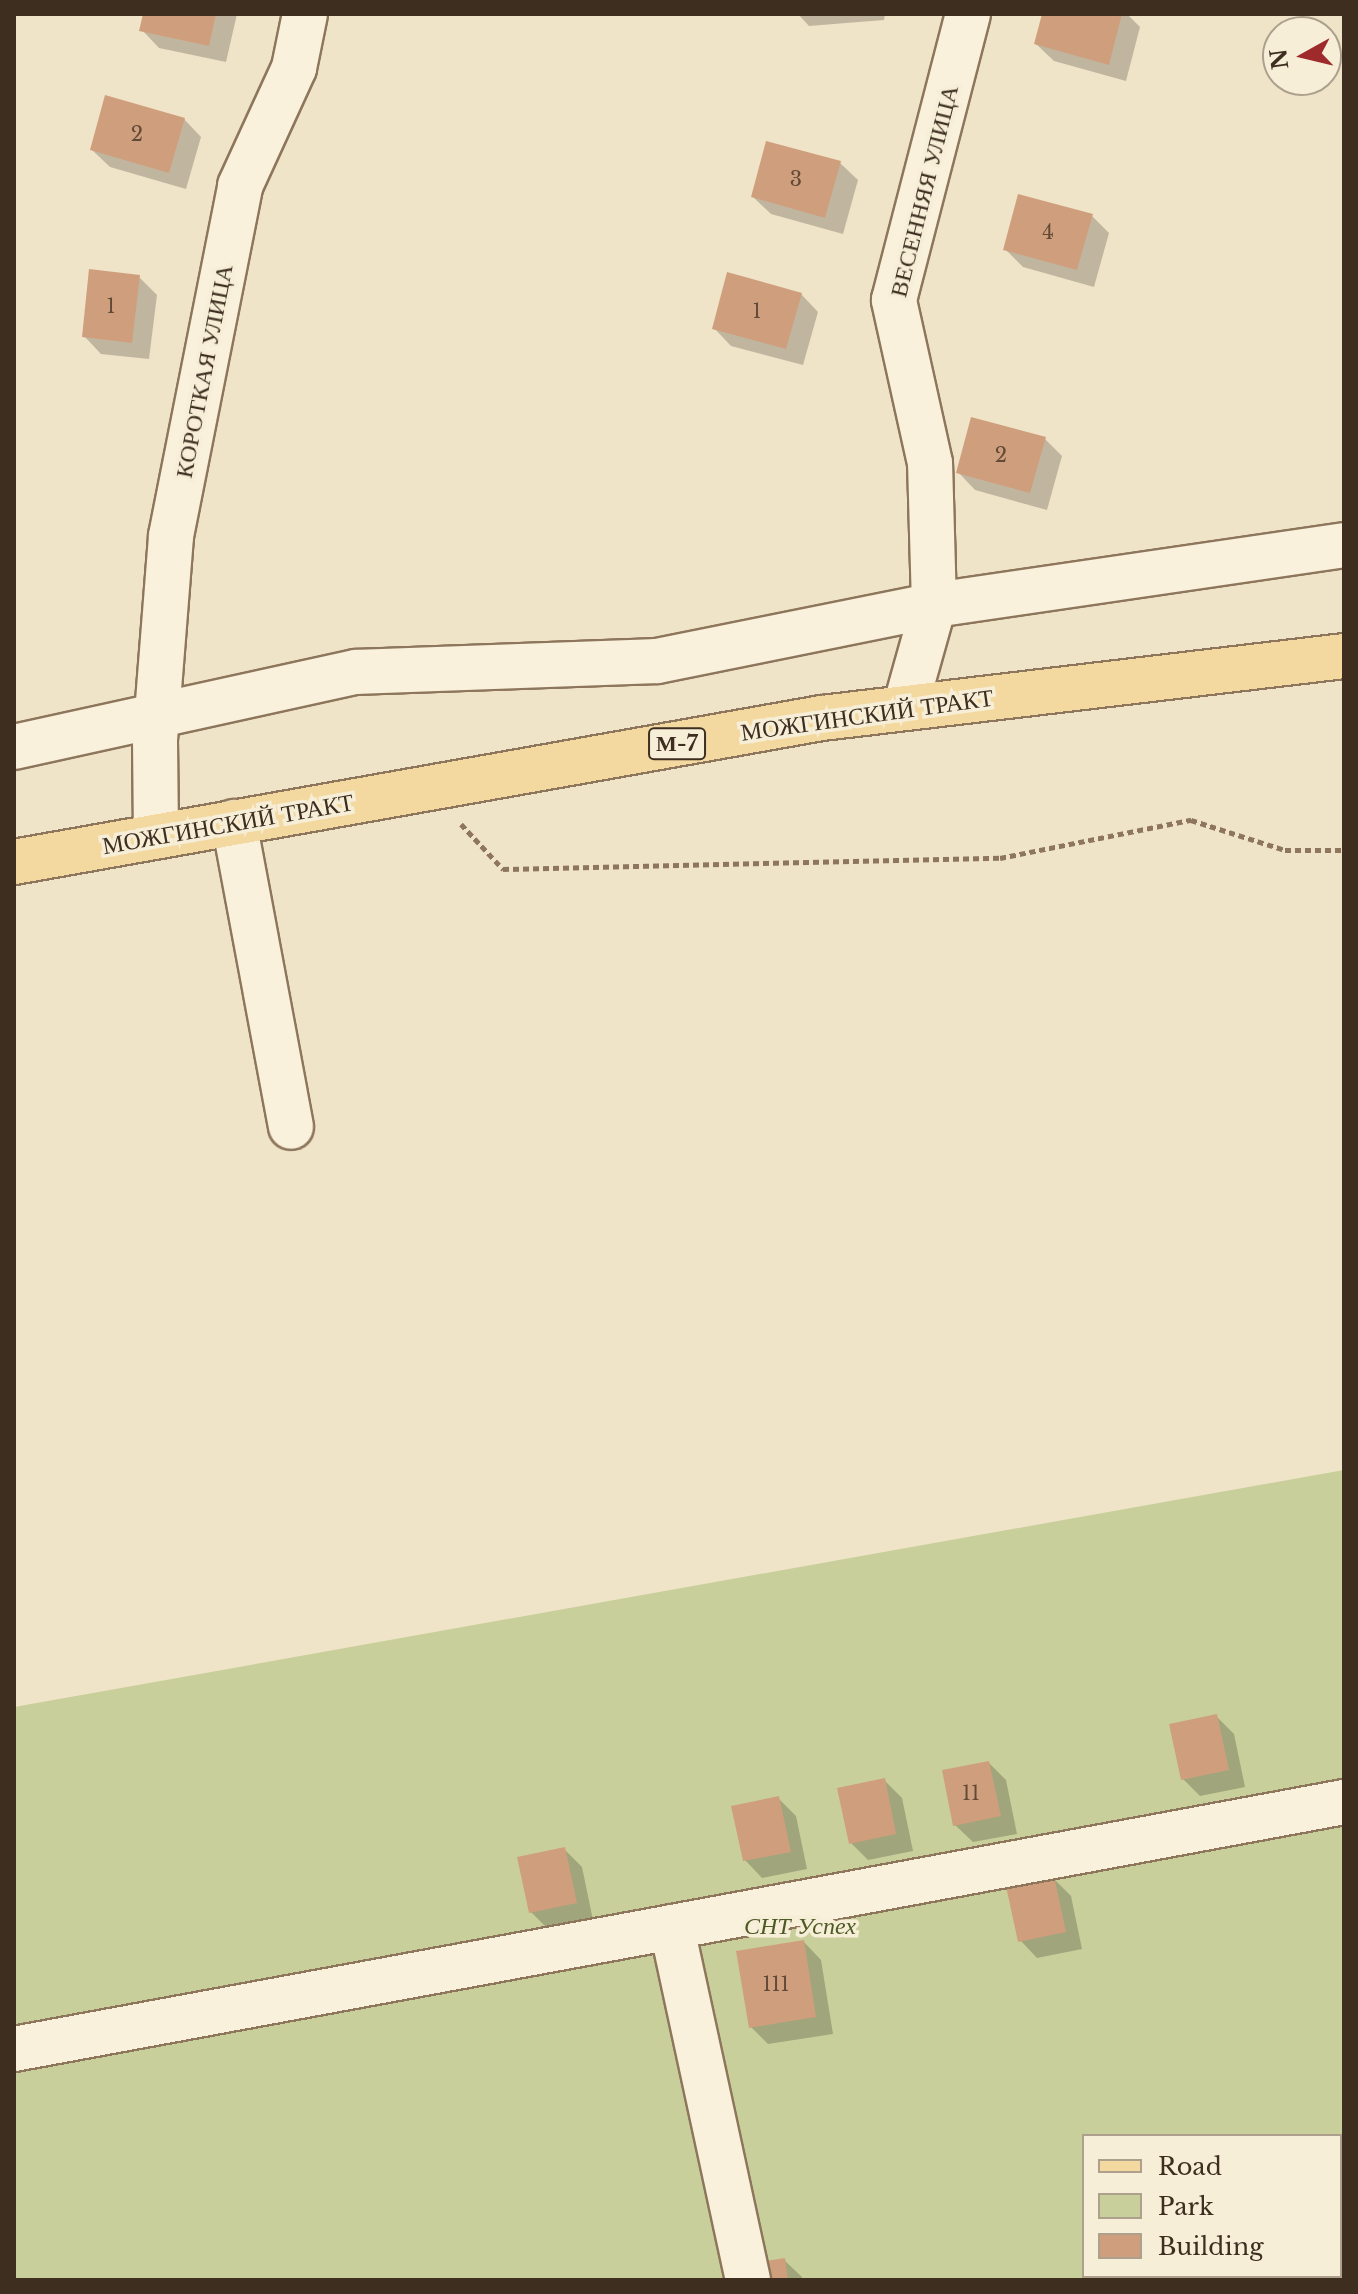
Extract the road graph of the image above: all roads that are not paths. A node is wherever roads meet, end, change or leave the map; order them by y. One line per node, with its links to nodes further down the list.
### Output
1 (305, 14): 7 (street, КОРОТКАЯ УЛИЦА)
2 (968, 14): 4 (street, ВЕСЕННЯЯ УЛИЦА)
3 (1344, 545): 4 (street)
4 (934, 605): 6 (street, ВЕСЕННЯЯ УЛИЦА); 7 (street)
5 (1344, 656): 6 (main road, МОЖГИНСКИЙ ТРАКТ / М-7)
6 (905, 708): 9 (main road, МОЖГИНСКИЙ ТРАКТ / М-7)
7 (156, 727): 8 (street); 10 (street, КОРОТКАЯ УЛИЦА)
8 (14, 747)
9 (234, 822): 10 (main road, МОЖГИНСКИЙ ТРАКТ / М-7); 12 (street)
10 (156, 836): 11 (main road, МОЖГИНСКИЙ ТРАКТ / М-7)
11 (14, 862)
12 (291, 1127)
13 (1344, 1802): 14 (street)
14 (672, 1927): 15 (street); 16 (street)
15 (14, 2049)
16 (748, 2280)

